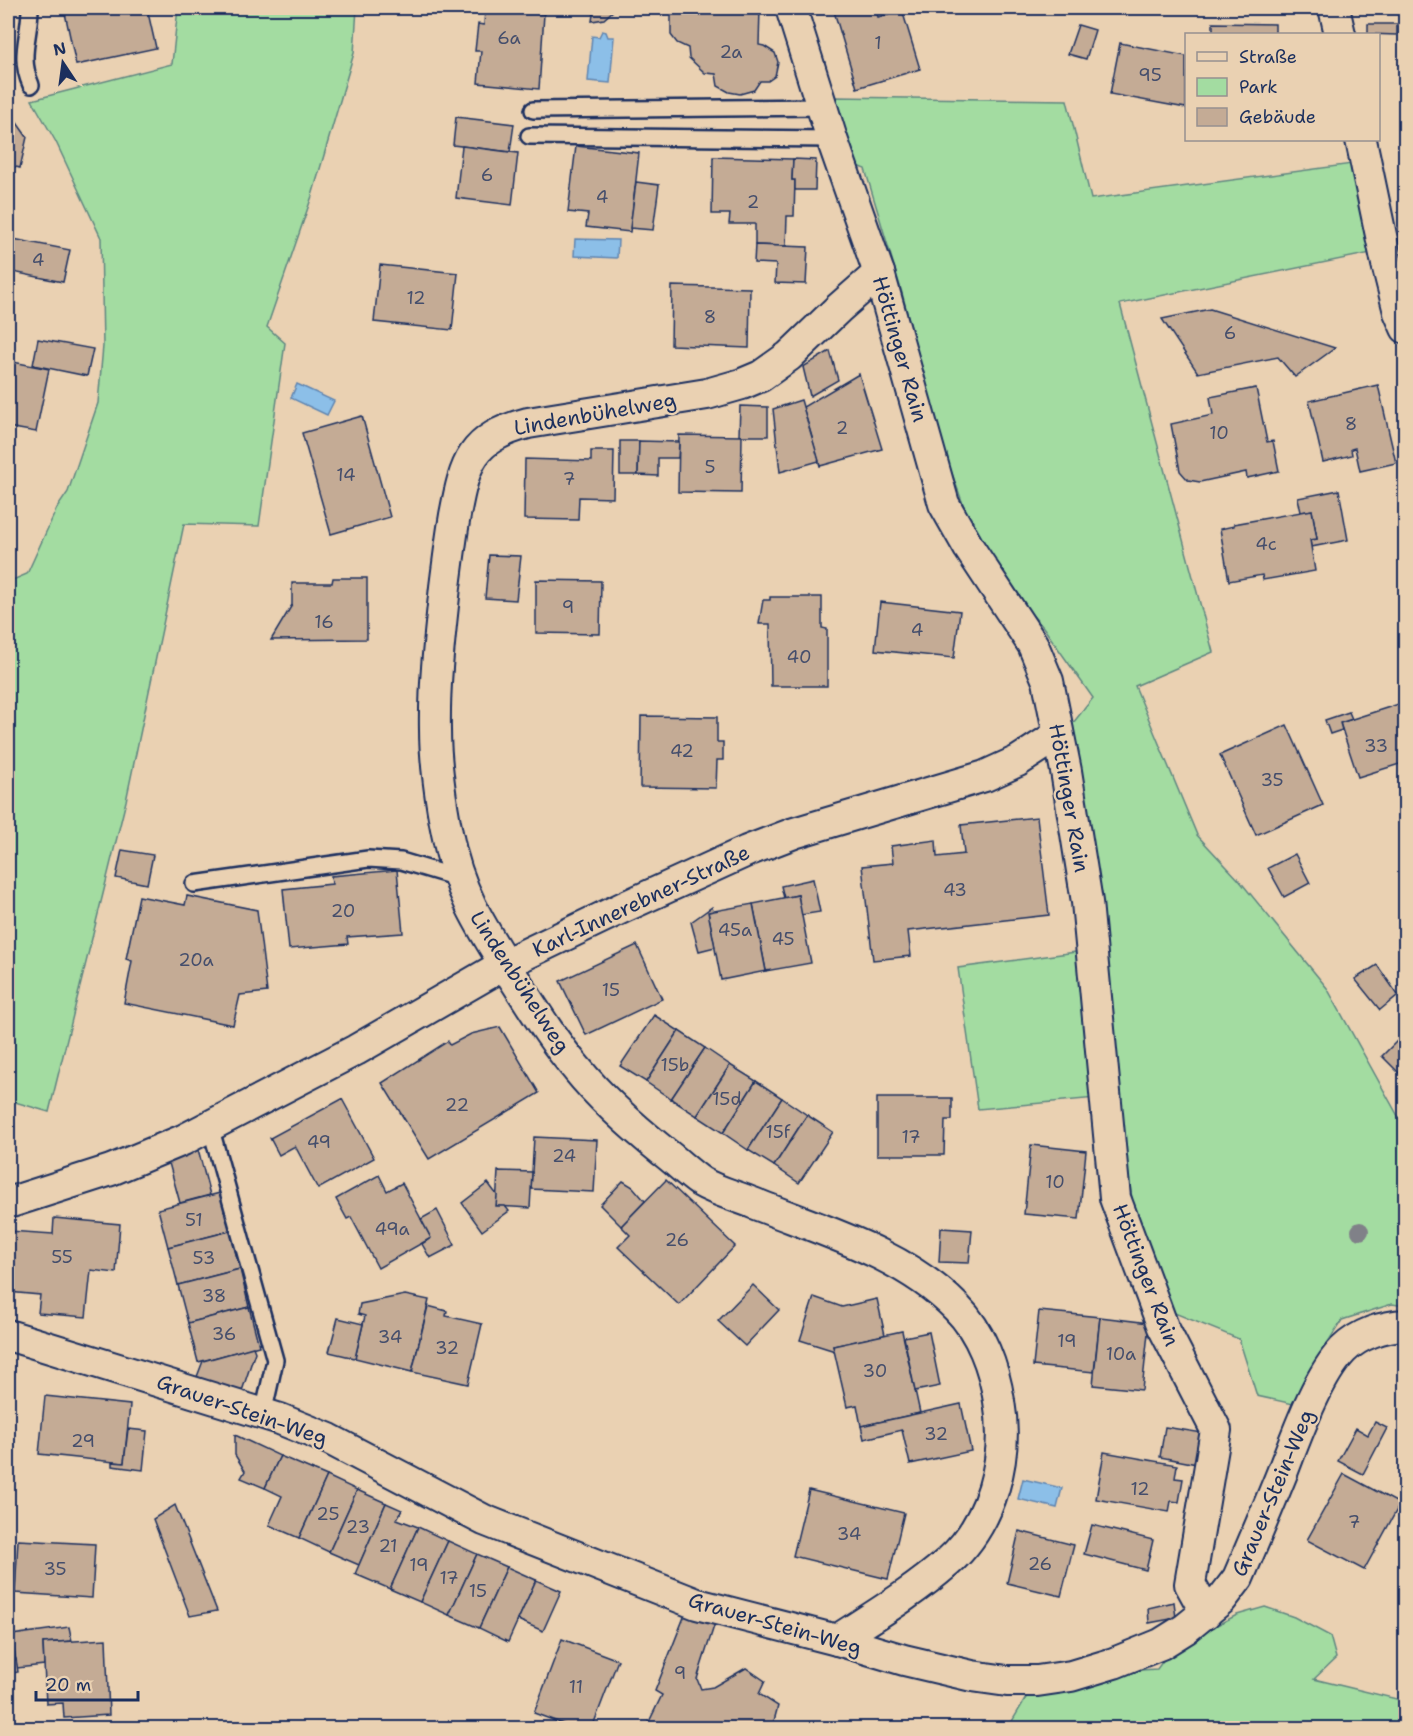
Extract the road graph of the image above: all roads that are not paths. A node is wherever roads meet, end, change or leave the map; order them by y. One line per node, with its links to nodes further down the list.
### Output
1 (30, 8): 5 (lane)
2 (790, 8): 6 (street, Höttinger Rain)
3 (1334, 8): 4 (street)
4 (1340, 33)
5 (31, 85)
6 (821, 107): 7 (lane); 9 (street, Höttinger Rain)
7 (533, 110)
8 (529, 136): 9 (lane)
9 (832, 139): 11 (street, Höttinger Rain)
10 (1361, 141): 12 (street)
11 (879, 273): 13 (street, Höttinger Rain); 14 (street, Lindenbühelweg)
12 (1406, 328)
13 (1058, 735): 16 (street, Karl-Innerebner-Straße); 22 (street, Höttinger Rain)
14 (458, 878): 15 (lane); 16 (street, Lindenbühelweg)
15 (194, 884)
16 (505, 964): 17 (street, Karl-Innerebner-Straße); 23 (street, Lindenbühelweg)
17 (210, 1126): 18 (street, Karl-Innerebner-Straße); 21 (lane)
18 (8, 1203)
19 (1406, 1325): 22 (street, Grauer-Stein-Weg)
20 (8, 1335): 21 (street, Grauer-Stein-Weg)
21 (263, 1414): 23 (street, Grauer-Stein-Weg)
22 (1206, 1613): 23 (street, Grauer-Stein-Weg)
23 (837, 1640)

